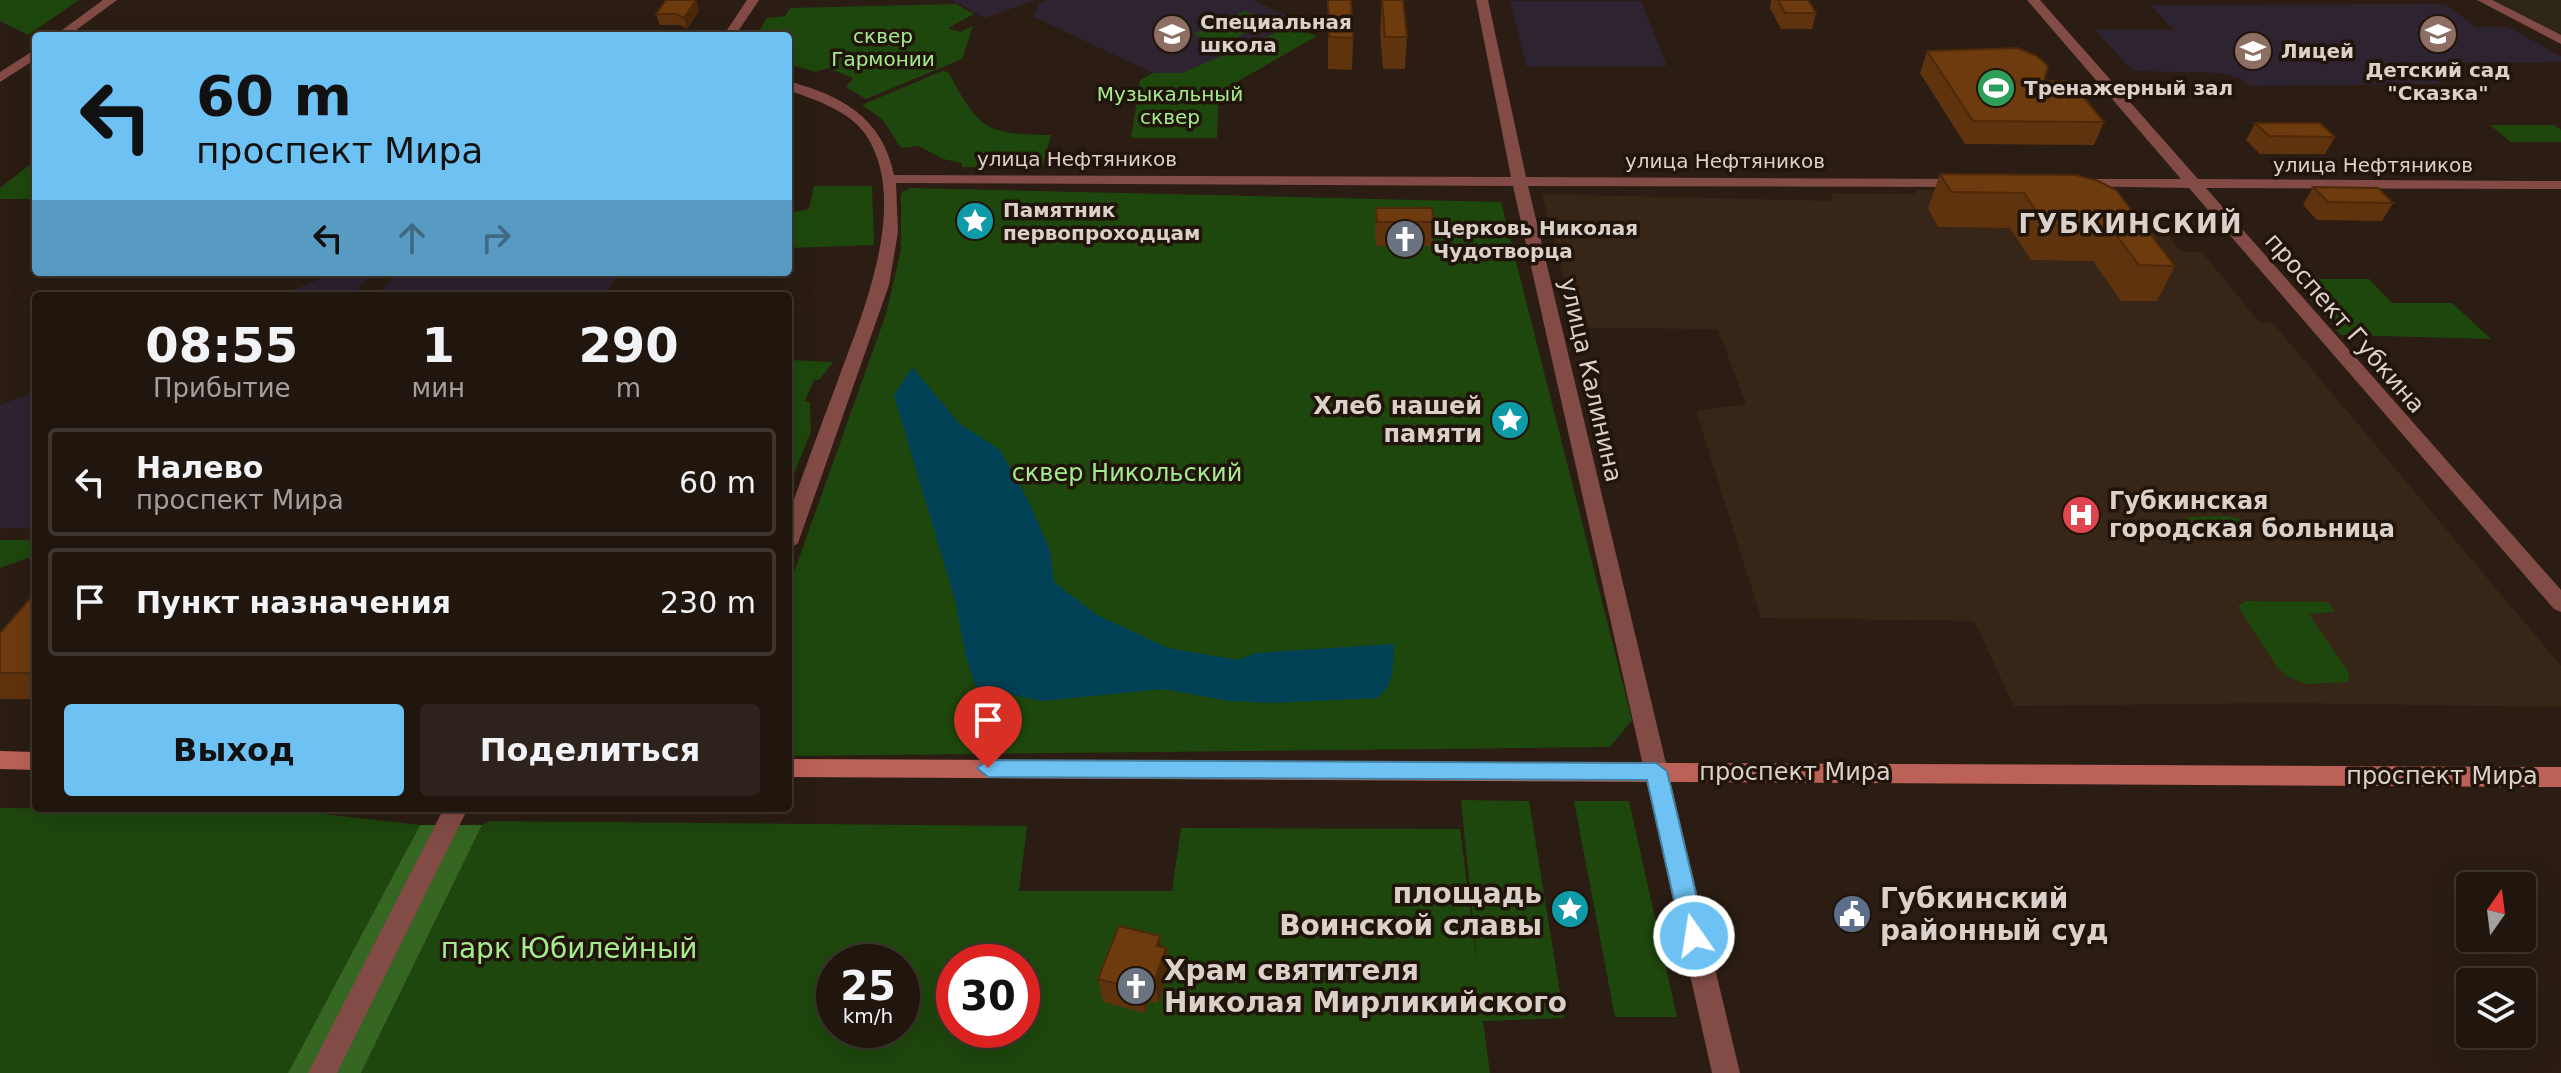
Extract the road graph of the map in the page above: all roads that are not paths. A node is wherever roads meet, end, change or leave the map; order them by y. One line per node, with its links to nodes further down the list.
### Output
1 (111, 0): 6 (street)
2 (753, 0): 7 (street)
3 (1482, 0): 13 (street, улица Калинина)
4 (2033, 0): 16 (street, проспект Губкина)
5 (2483, 0): 8 (street)
6 (66, 32)
7 (732, 32)
8 (2561, 40)
9 (32, 56): 10 (street)
10 (0, 78)
11 (792, 87): 12 (street)
12 (889, 179): 13 (street, улица Нефтяников); 18 (street)
13 (1519, 180): 14 (street, улица Нефтяников); 23 (street, улица Калинина)
14 (1983, 183)
15 (2063, 183): 16 (street, улица Нефтяников)
16 (2192, 184): 17 (street, улица Нефтяников); 19 (street, проспект Губкина)
17 (2561, 185)
18 (792, 532)
19 (2561, 604)
20 (0, 760): 21 (main road)
21 (32, 761)
22 (792, 768): 23 (main road, проспект Мира)
23 (1656, 771): 24 (main road, проспект Мира); 27 (street, улица Калинина)
24 (2561, 777)
25 (454, 812): 26 (street)
26 (322, 1073)
27 (1726, 1073)

